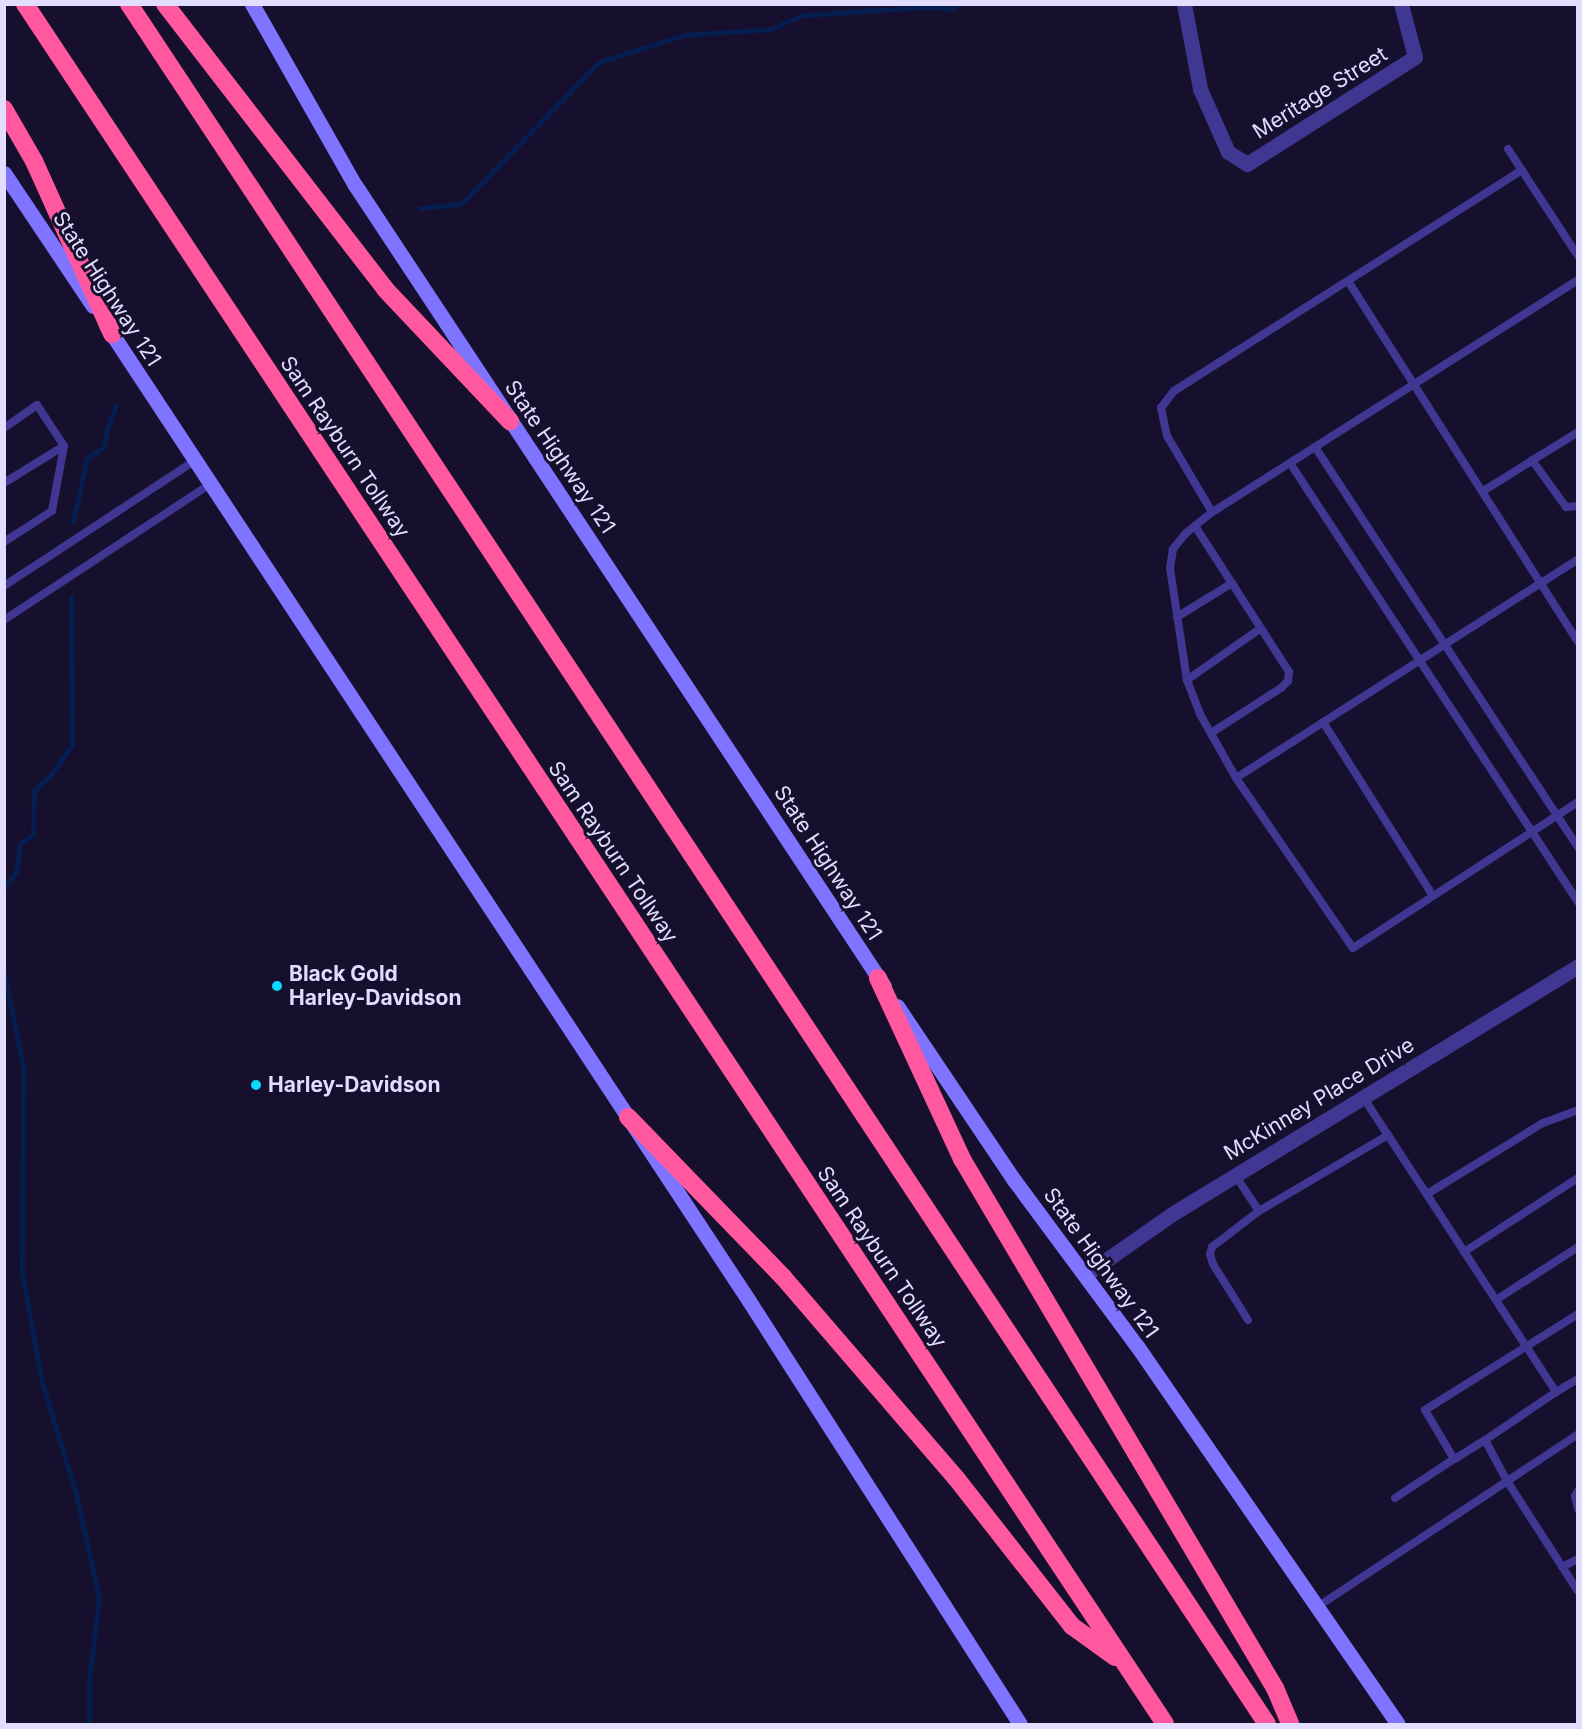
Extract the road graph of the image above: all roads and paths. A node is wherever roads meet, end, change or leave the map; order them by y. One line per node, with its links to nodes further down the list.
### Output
1 (25, 4): 81 (highway, Sam Rayburn Tollway)
2 (129, 4): 84 (highway)
3 (165, 4): 16 (highway)
4 (252, 4): 16 (main road, State Highway 121)
5 (1184, 4): 6 (street, Meritage Street)
6 (1401, 4)
7 (4, 109): 14 (highway)
8 (1508, 148): 9 (lane)
9 (1522, 170): 11 (lane); 13 (lane)
10 (4, 173): 14 (main road, State Highway 121)
11 (1578, 256)
12 (1578, 280): 15 (lane)
13 (1348, 281): 15 (lane); 28 (lane)
14 (112, 334): 22 (main road, State Highway 121)
15 (1415, 383): 20 (lane); 26 (lane)
16 (510, 421): 52 (main road, State Highway 121)
17 (4, 428): 19 (lane)
18 (1578, 432): 21 (lane)
19 (64, 446): 24 (lane); 30 (lane)
20 (1315, 447): 23 (lane); 39 (lane)
21 (1532, 460): 26 (lane); 27 (lane)
22 (194, 462): 25 (main road, State Highway 121); 34 (lane)
23 (1290, 463): 28 (lane); 40 (lane)
24 (4, 483)
25 (209, 485): 36 (lane); 55 (main road, State Highway 121)
26 (1483, 491): 33 (lane)
27 (1578, 506)
28 (1212, 512): 29 (lane)
29 (1195, 526): 32 (lane); 35 (lane)
30 (4, 542)
31 (1578, 559): 33 (lane)
32 (1232, 583): 35 (lane); 37 (lane)
33 (1540, 583): 38 (lane); 39 (lane)
34 (4, 586)
35 (1177, 617): 41 (lane)
36 (4, 621)
37 (1261, 628): 41 (lane); 43 (lane)
38 (1578, 642)
39 (1445, 644): 40 (lane); 46 (lane)
40 (1420, 661): 42 (lane); 47 (lane)
41 (1187, 680): 43 (lane)
42 (1323, 722): 44 (lane); 49 (lane)
43 (1210, 733): 44 (lane)
44 (1236, 778): 49 (lane)
45 (1578, 802): 46 (lane)
46 (1557, 815): 47 (lane); 48 (lane)
47 (1532, 831): 49 (lane); 50 (lane)
48 (1578, 847)
49 (1433, 896)
50 (1578, 902)
51 (1578, 966): 53 (street, McKinney Place Drive)
52 (878, 978): 63 (main road, State Highway 121); 85 (highway)
53 (1363, 1097): 56 (lane); 57 (street, McKinney Place Drive)
54 (1578, 1110): 59 (lane)
55 (627, 1117): 81 (highway); 82 (main road, State Highway 121)
56 (1388, 1135): 59 (lane); 60 (lane)
57 (1235, 1175): 60 (lane); 63 (street, McKinney Place Drive)
58 (1578, 1178): 62 (lane)
59 (1427, 1194): 62 (lane)
60 (1259, 1211): 66 (lane)
61 (1578, 1247): 64 (lane)
62 (1464, 1251): 64 (lane)
63 (1085, 1275): 80 (main road, State Highway 121)
64 (1496, 1300): 67 (lane)
65 (1578, 1314): 67 (lane)
66 (1248, 1320)
67 (1526, 1347): 69 (lane); 72 (lane)
68 (1578, 1379): 69 (lane)
69 (1556, 1392): 71 (lane)
70 (1578, 1434): 73 (lane)
71 (1485, 1440): 72 (lane); 73 (lane)
72 (1454, 1459): 75 (lane)
73 (1507, 1481): 78 (lane); 80 (lane)
74 (1578, 1491): 76 (lane)
75 (1395, 1498)
76 (1578, 1509)
77 (1578, 1559): 78 (lane)
78 (1562, 1567): 79 (lane)
79 (1578, 1591)
80 (1317, 1607): 86 (main road, State Highway 121)
81 (1124, 1663): 83 (highway, Sam Rayburn Tollway)
82 (1020, 1725)
83 (1165, 1725)
84 (1267, 1725)
85 (1290, 1725)
86 (1398, 1725)

